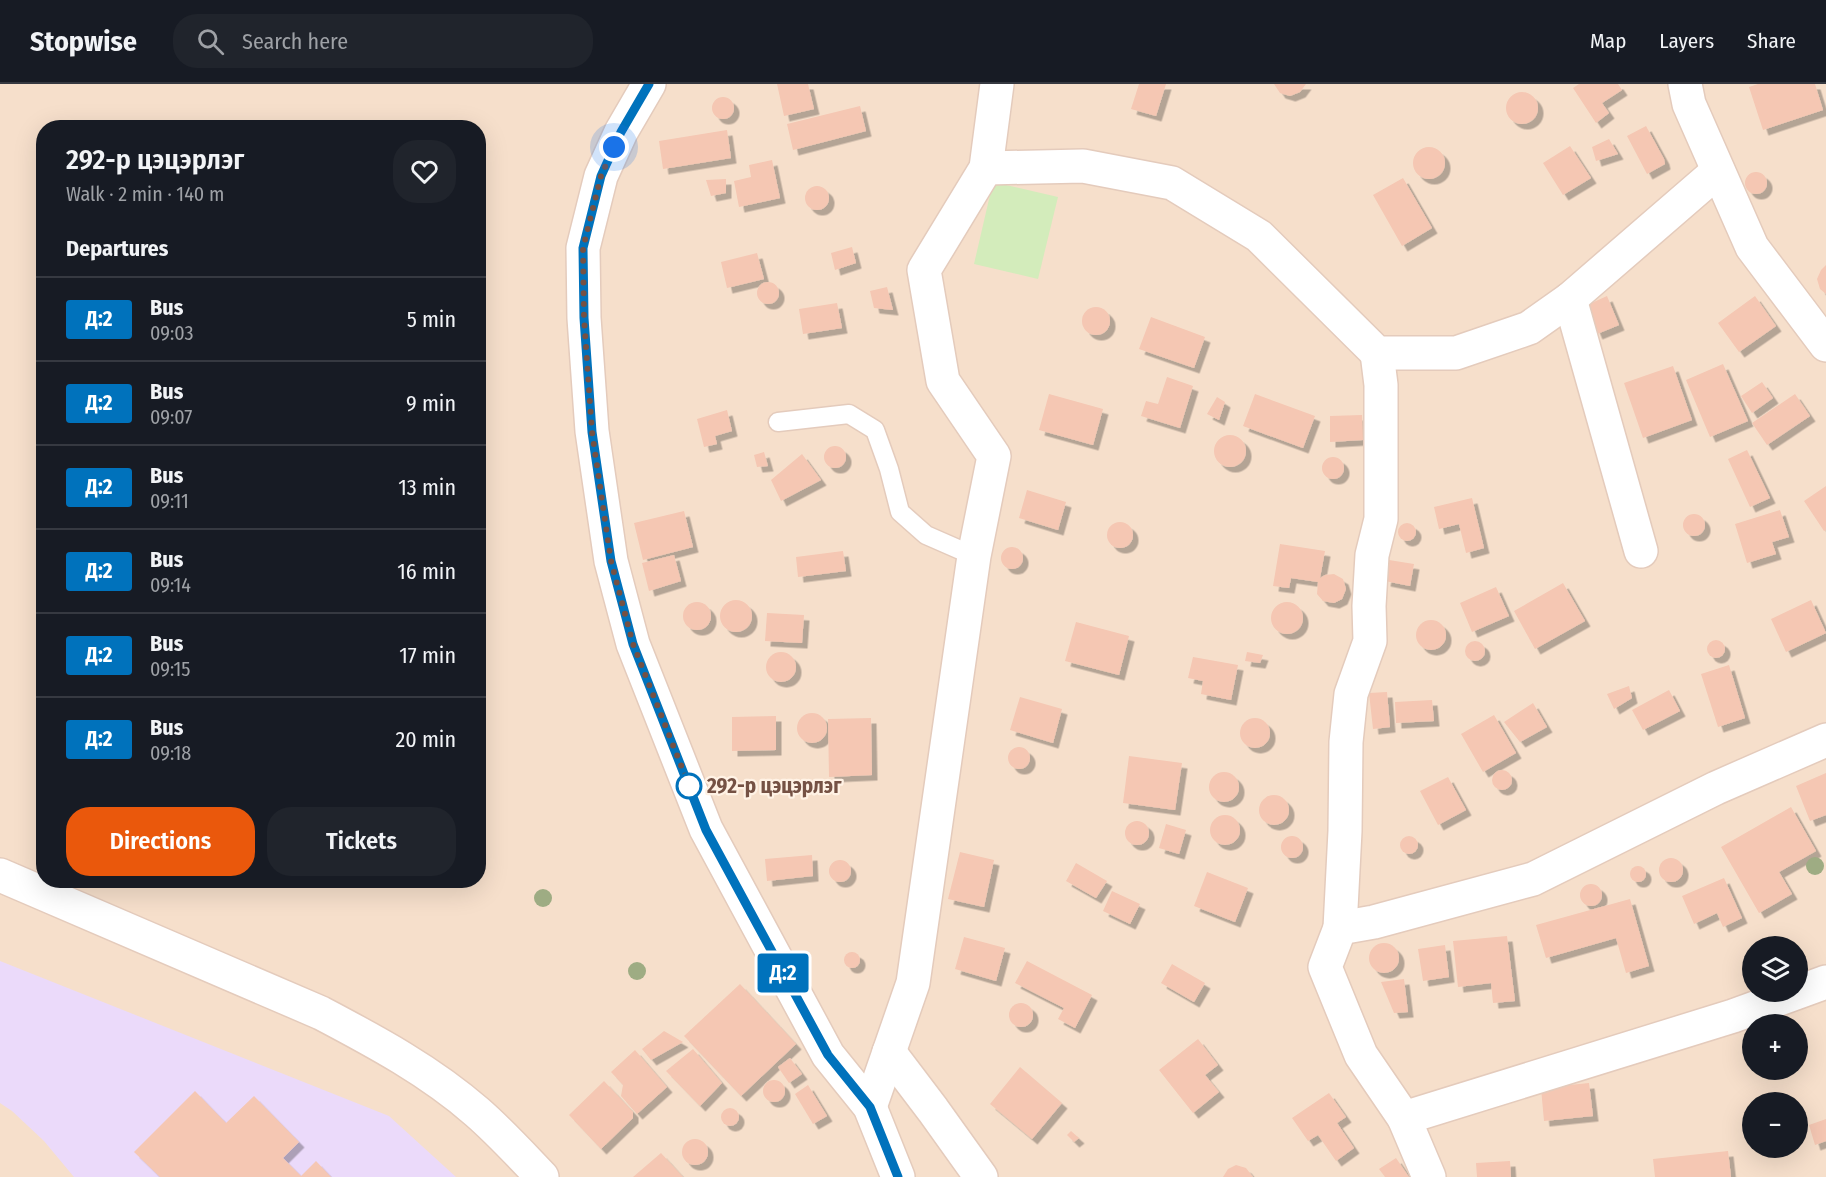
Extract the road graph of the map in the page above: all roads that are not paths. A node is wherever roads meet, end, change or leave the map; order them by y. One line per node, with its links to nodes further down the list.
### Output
1 (649, 84): 17 (street)
2 (997, 84): 4 (street)
3 (1685, 84): 5 (street)
4 (986, 168): 8 (street); 11 (street)
5 (1718, 171): 6 (street); 7 (street)
6 (1570, 299): 8 (street); 10 (street)
7 (1826, 345)
8 (1377, 353): 14 (street)
9 (778, 422): 11 (lane)
10 (1641, 551)
11 (974, 556): 16 (street)
12 (1826, 740): 14 (street)
13 (0, 875): 19 (street)
14 (1340, 928): 18 (street)
15 (1826, 982): 18 (street)
16 (889, 1052): 17 (street); 21 (street)
17 (870, 1107): 20 (street)
18 (1404, 1118): 22 (street)
19 (542, 1177)
20 (898, 1177)
21 (981, 1177)
22 (1429, 1177)

